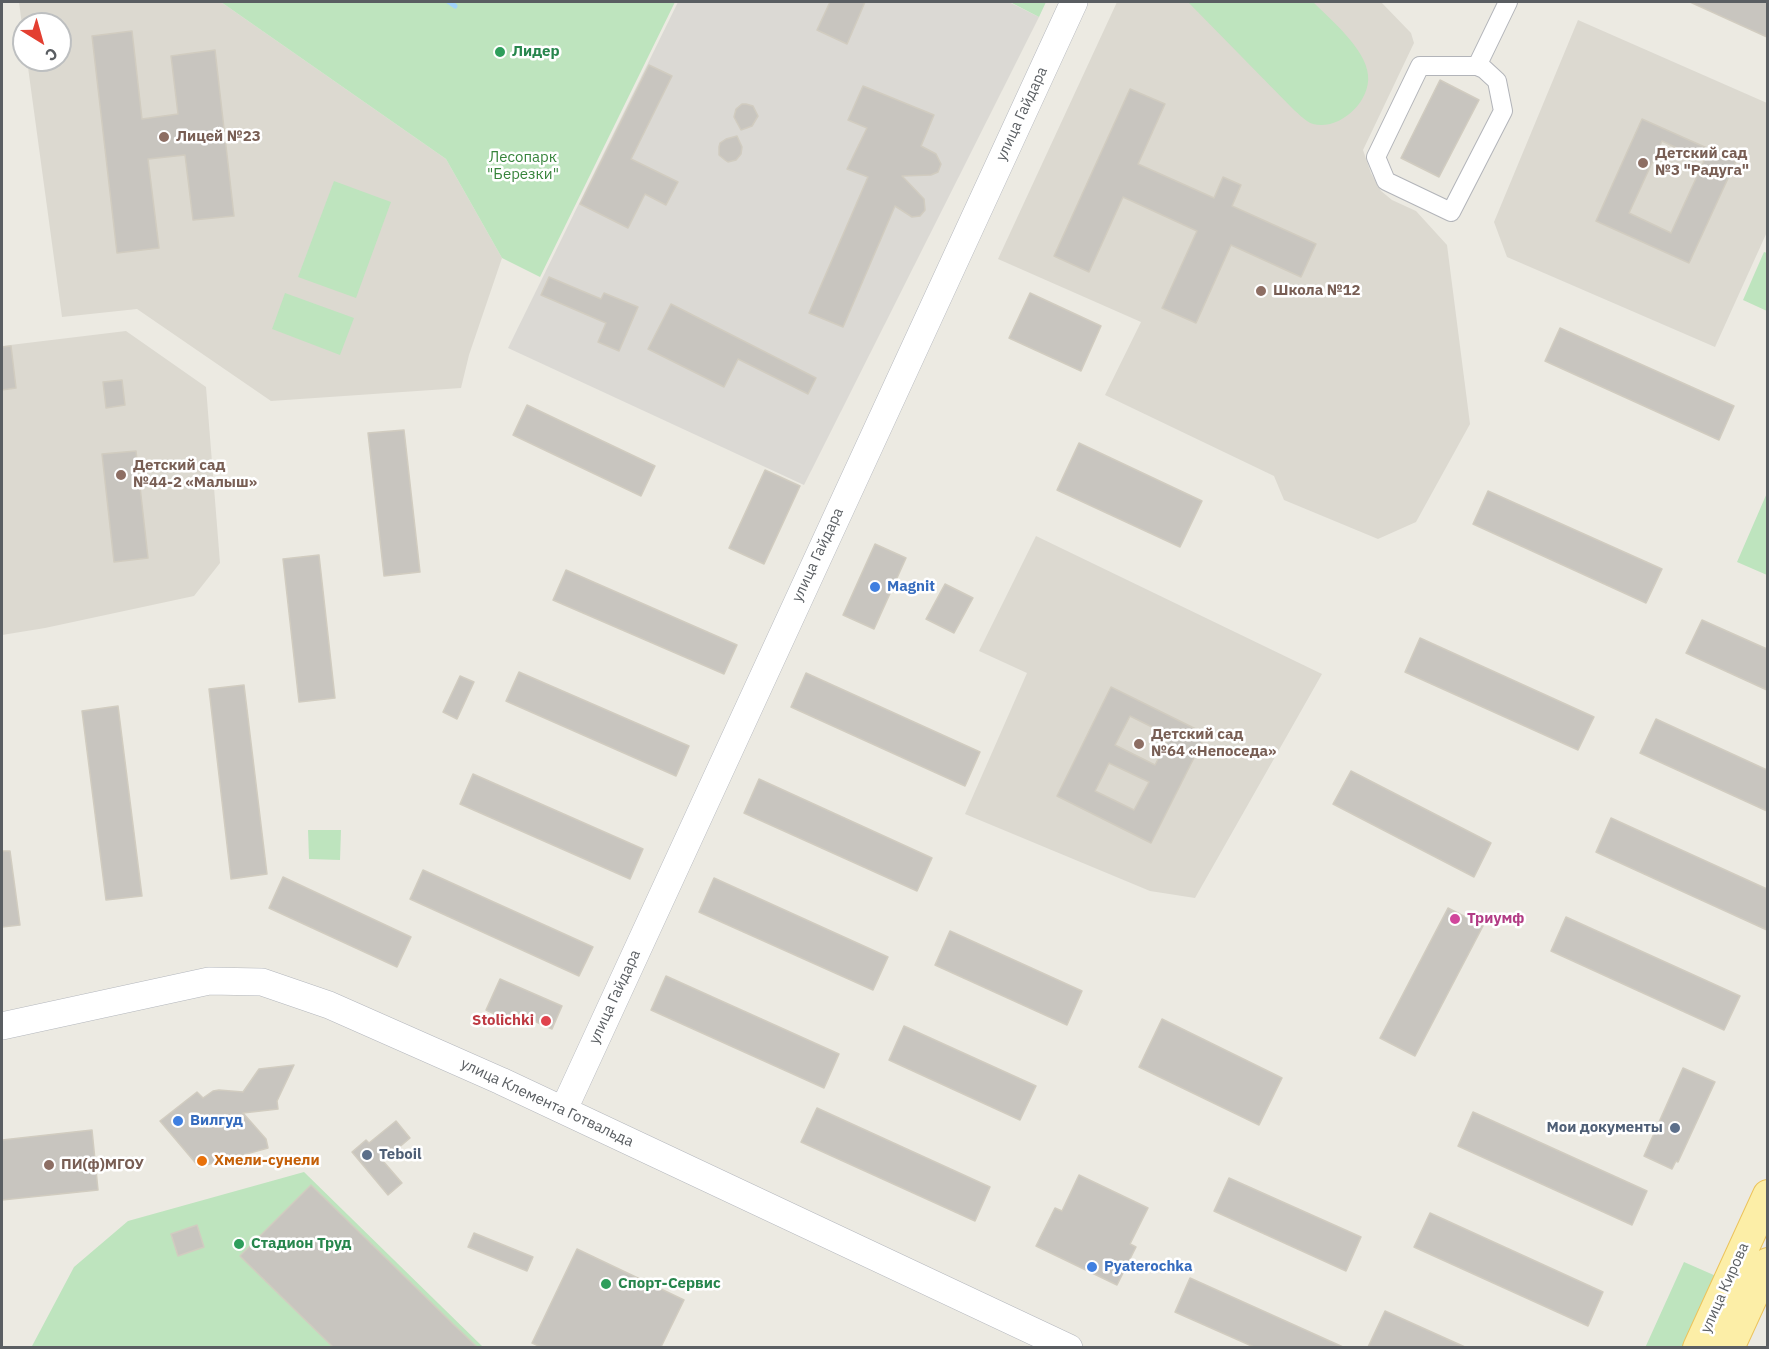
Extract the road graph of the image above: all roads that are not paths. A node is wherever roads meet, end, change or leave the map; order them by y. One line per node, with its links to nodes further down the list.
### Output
1 (1074, 2): 5 (street, улица Гайдара)
2 (1508, 2): 3 (street)
3 (1477, 66): 3 (street)
4 (2, 1026): 5 (street, улица Клемента Готвальда)
5 (564, 1109): 8 (street, улица Клемента Готвальда)
6 (1767, 1195): 9 (main road, улица Кирова)
7 (1767, 1263): 10 (main road, улица Кирова)
8 (1069, 1347)
9 (1698, 1347)
10 (1729, 1347)

